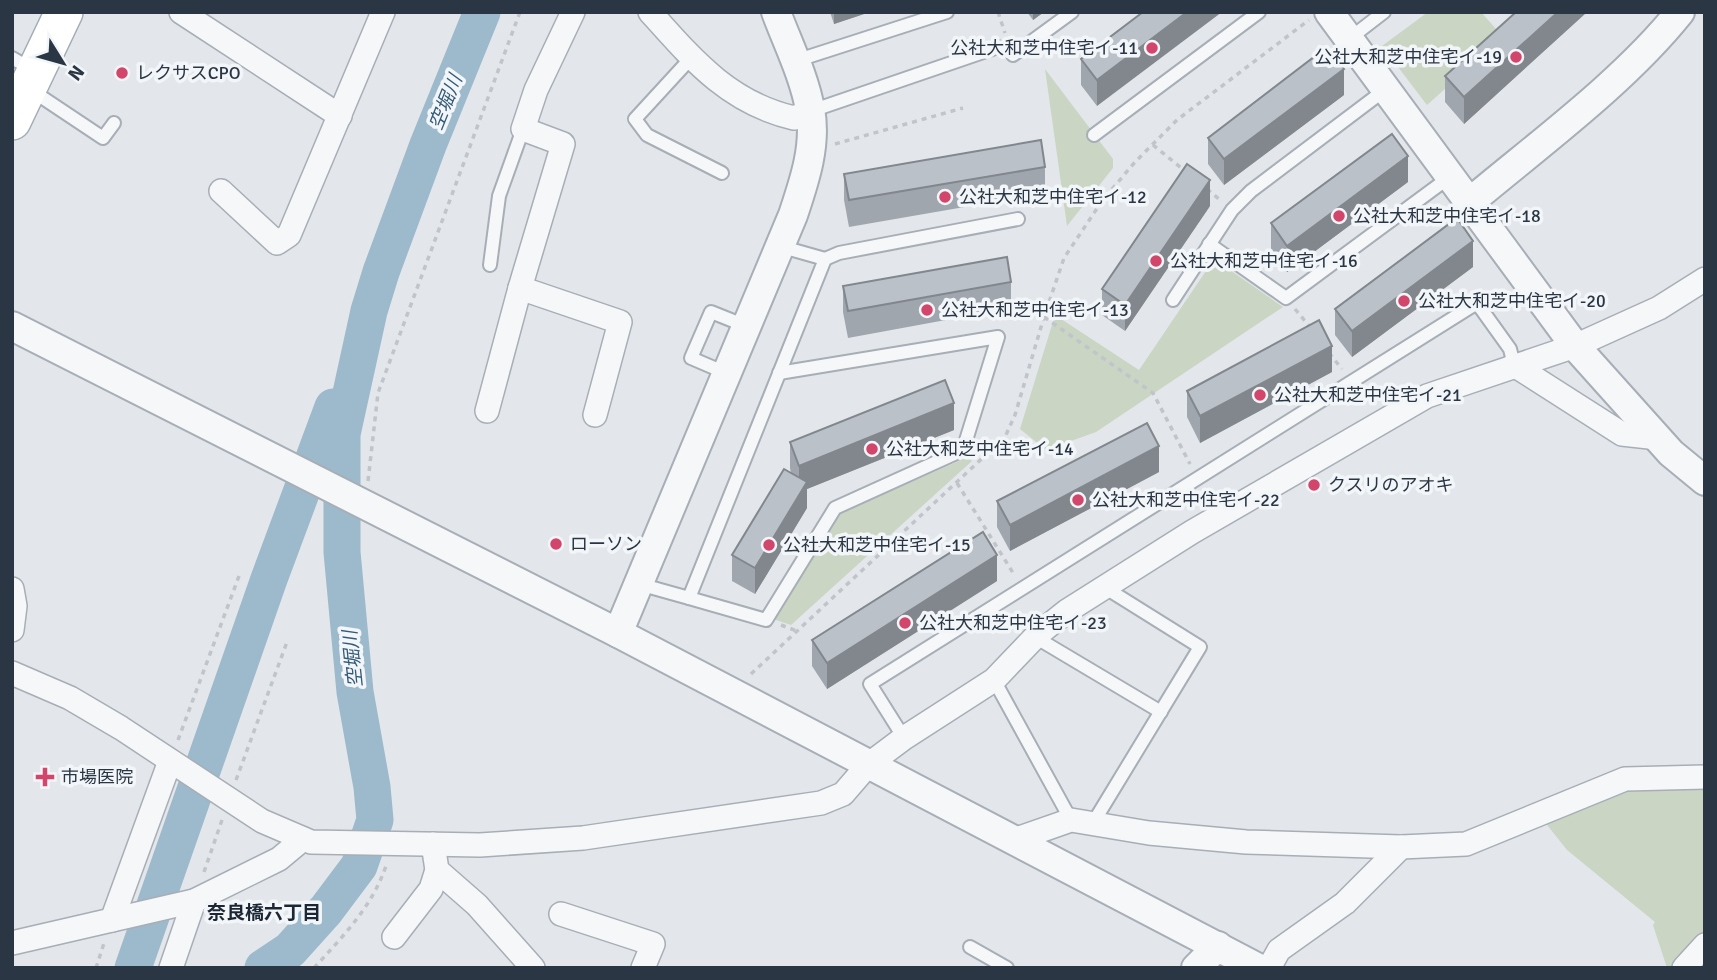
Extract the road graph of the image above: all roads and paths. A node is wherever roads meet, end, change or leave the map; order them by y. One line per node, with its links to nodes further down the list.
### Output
1 (64, 12): 20 (main road)
2 (181, 12): 24 (street)
3 (383, 12): 24 (street)
4 (520, 12): 63 (path)
5 (573, 12): 27 (street)
6 (650, 12): 18 (street)
7 (776, 12): 19 (street)
8 (947, 12): 19 (lane)
9 (1072, 12): 17 (lane)
10 (1259, 12): 28 (lane)
11 (1320, 12): 29 (path)
12 (1329, 12): 15 (street)
13 (1384, 12): 15 (lane)
14 (1680, 12): 36 (street)
15 (1349, 39): 21 (street)
16 (998, 47): 23 (lane)
17 (1013, 55)
18 (691, 58): 23 (street); 31 (lane)
19 (795, 61): 23 (street)
20 (25, 73): 25 (main road); 26 (lane)
21 (1386, 89): 32 (street); 37 (lane)
22 (963, 108): 30 (path)
23 (811, 111): 30 (street)
24 (340, 117): 35 (street)
25 (12, 121)
26 (114, 123)
27 (523, 129): 42 (lane); 44 (street)
28 (1094, 135)
29 (1153, 144): 33 (path); 47 (path)
30 (810, 153): 40 (street)
31 (722, 173)
32 (1451, 176): 36 (street); 45 (lane)
33 (1193, 177)
34 (1203, 186): 37 (path)
35 (221, 191)
36 (1470, 202): 51 (street)
37 (1232, 210): 39 (lane)
38 (1018, 219): 41 (lane)
39 (1209, 244): 45 (lane); 46 (lane)
40 (779, 246): 41 (lane); 49 (street)
41 (825, 259): 55 (lane)
42 (490, 265)
43 (1705, 279): 51 (street)
44 (520, 288): 57 (street); 58 (street)
45 (1286, 298): 50 (path)
46 (1173, 300)
47 (1044, 317): 60 (path); 62 (path)
48 (12, 326): 63 (street)
49 (746, 326): 54 (street); 54 (lane)
50 (1311, 329)
51 (1575, 346): 53 (street); 59 (street)
52 (1327, 350): 56 (path)
53 (1514, 365): 56 (lane); 59 (street); 66 (street)
54 (726, 373): 65 (street)
55 (779, 373): 69 (lane); 69 (lane)
56 (1352, 382): 60 (lane)
57 (487, 411)
58 (595, 415)
59 (1658, 438): 61 (street)
60 (1198, 478): 68 (lane)
61 (1705, 481)
62 (957, 483): 68 (path); 76 (path)
63 (367, 494): 71 (street)
64 (239, 576): 79 (path)
65 (639, 584): 69 (lane); 71 (street)
66 (1104, 587): 72 (street); 77 (lane)
67 (12, 589): 70 (street)
68 (1023, 589): 78 (lane)
69 (689, 598)
70 (12, 631)
71 (618, 633): 76 (street)
72 (1035, 637): 75 (street); 77 (lane)
73 (287, 642): 82 (path)
74 (12, 673): 79 (street)
75 (994, 680): 78 (street); 83 (lane)
76 (731, 692): 80 (street)
77 (1161, 712): 83 (lane)
78 (904, 738): 80 (street)
79 (171, 762): 82 (street); 92 (street)
80 (868, 765): 85 (street); 87 (street)
81 (1705, 777): 88 (street)
82 (227, 800): 84 (street); 90 (path)
83 (1082, 822): 85 (street); 88 (street)
84 (303, 839): 86 (street); 90 (street)
85 (1014, 840): 96 (street)
86 (393, 844): 87 (street); 99 (path)
87 (433, 844): 89 (street)
88 (1401, 847): 105 (street)
89 (442, 874): 93 (street); 100 (street)
90 (189, 902): 92 (street); 98 (street)
91 (561, 914): 101 (street)
92 (116, 919): 94 (street)
93 (394, 937)
94 (15, 939)
95 (1705, 945): 106 (street)
96 (1218, 946): 103 (street); 104 (street)
97 (970, 947): 102 (lane)
98 (171, 968)
99 (314, 968)
100 (533, 968)
101 (643, 968)
102 (1006, 968)
103 (1196, 968)
104 (1258, 968)
105 (1269, 968)
106 (1684, 968)

